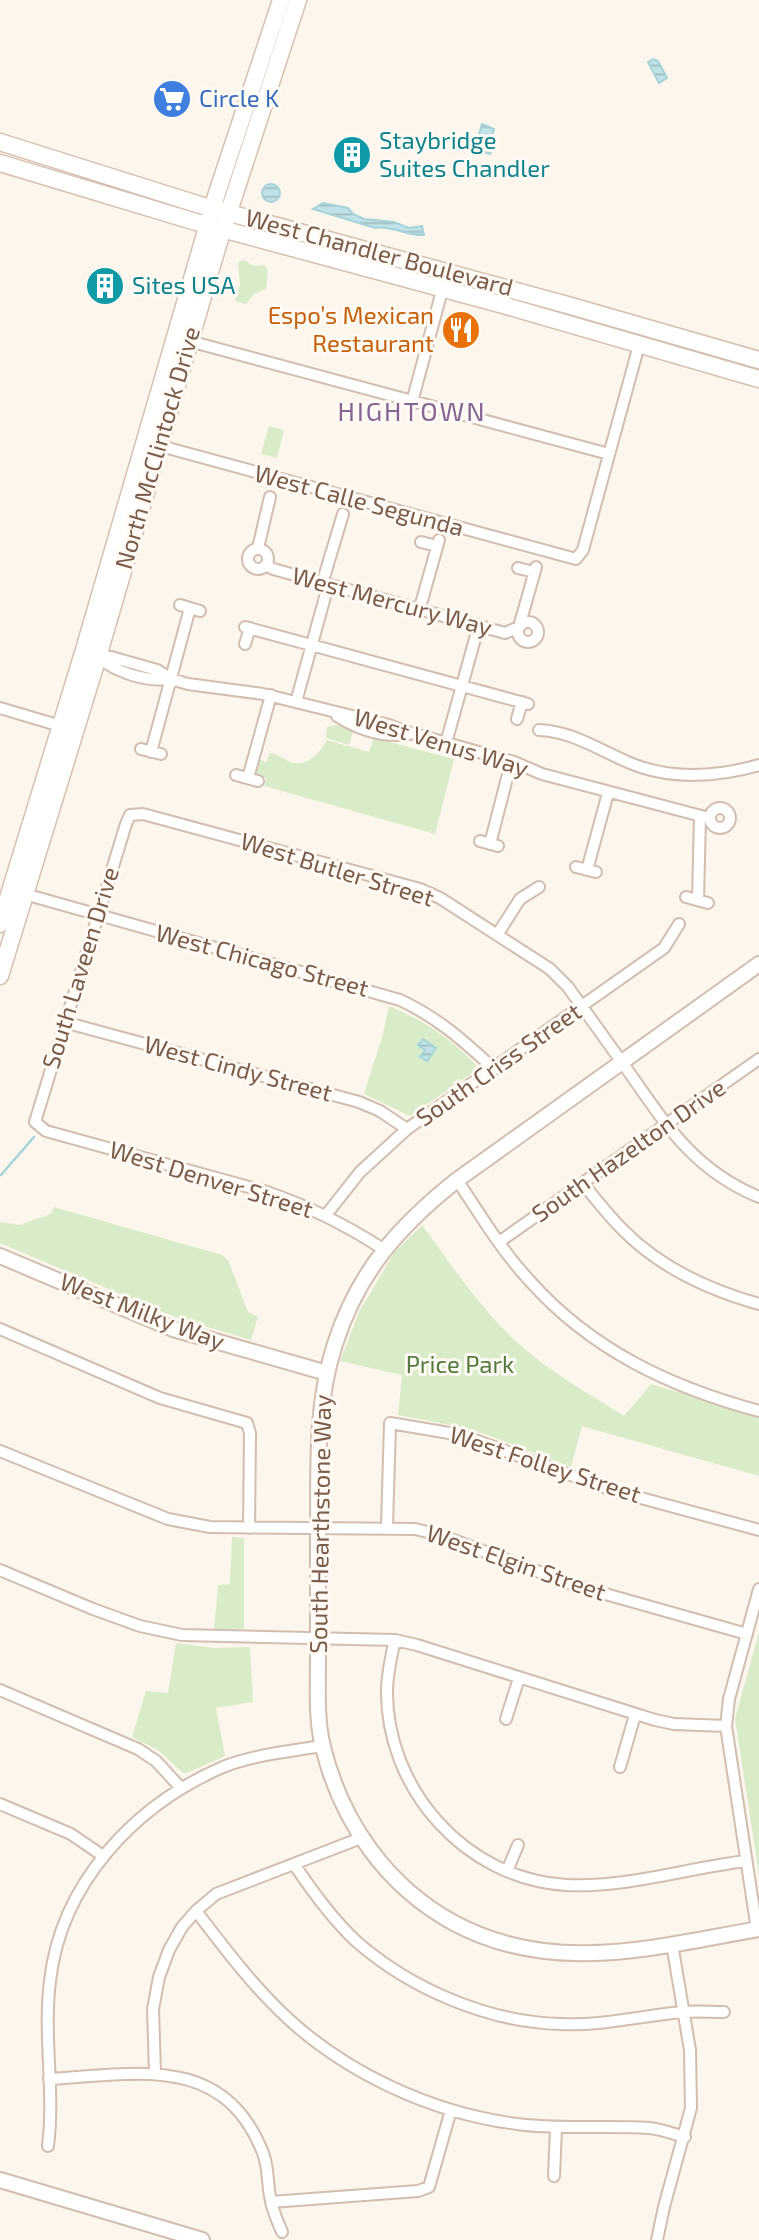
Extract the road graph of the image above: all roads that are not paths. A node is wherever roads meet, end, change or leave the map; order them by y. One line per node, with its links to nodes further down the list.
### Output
1 (281, 0): 5 (main road, North McClintock Drive)
2 (298, 0): 5 (main road, North McClintock Drive)
3 (0, 142): 5 (main road, West Chandler Boulevard)
4 (0, 163): 6 (main road, West Chandler Boulevard)
5 (220, 210): 6 (main road, North McClintock Drive); 7 (main road, West Chandler Boulevard)
6 (215, 228): 8 (main road, West Chandler Boulevard); 9 (main road, North McClintock Drive); 14 (main road, North McClintock Drive)
7 (447, 272): 8 (street); 11 (main road, West Chandler Boulevard)
8 (443, 289): 10 (main road, West Chandler Boulevard); 13 (street)
9 (189, 341): 13 (street); 14 (main road, North McClintock Drive)
10 (639, 345): 12 (main road, West Chandler Boulevard); 15 (street)
11 (759, 360)
12 (759, 379)
13 (412, 402): 15 (street)
14 (151, 443): 15 (street, West Calle Segunda); 28 (main road, North McClintock Drive)
15 (609, 454)
16 (270, 496): 19 (street)
17 (342, 514): 22 (street)
18 (421, 541): 24 (street)
19 (258, 548): 20 (street, West Mercury Way); 20 (street, West Mercury Way)
20 (266, 565): 22 (street, West Mercury Way)
21 (518, 568): 25 (street, West Mercury Way)
22 (325, 585): 24 (street, West Mercury Way); 27 (street)
23 (190, 608): 29 (street)
24 (419, 611): 25 (street, West Mercury Way)
25 (478, 628): 30 (street)
26 (246, 644): 27 (street)
27 (311, 645): 30 (street); 32 (street)
28 (90, 655): 29 (street, West Venus Way); 35 (main road); 36 (main road)
29 (171, 679): 31 (street, West Venus Way); 39 (street)
30 (462, 687): 34 (street); 38 (street)
31 (271, 695): 32 (street, West Venus Way); 42 (street)
32 (296, 702): 38 (street, West Venus Way)
33 (0, 708): 36 (street)
34 (517, 719)
35 (78, 722): 36 (street); 48 (main road)
36 (60, 727): 48 (main road)
37 (539, 730): 41 (street)
38 (446, 743): 40 (street, West Venus Way)
39 (151, 752)
40 (514, 762): 43 (street, West Venus Way); 45 (street)
41 (759, 765)
42 (236, 775)
43 (608, 793): 46 (street); 49 (street, West Venus Way)
44 (131, 815): 50 (street, South Laveen Drive); 53 (street, West Butler Street)
45 (489, 844)
46 (586, 870)
47 (539, 887): 53 (street)
48 (18, 892): 50 (street, West Chicago Street); 51 (main road); 55 (main road)
49 (698, 900)
50 (97, 916): 57 (street, South Laveen Drive); 60 (street, West Chicago Street)
51 (0, 924)
52 (679, 924): 56 (street, South Criss Street)
53 (497, 935): 56 (street, West Butler Street)
54 (759, 964): 58 (street, South Hearthstone Way)
55 (0, 976)
56 (582, 1006): 58 (street, West Butler Street); 60 (street, South Criss Street)
57 (64, 1022): 62 (street, South Laveen Drive); 64 (street, West Cindy Street)
58 (621, 1062): 63 (street, West Butler Street); 65 (street, South Hearthstone Way)
59 (755, 1062): 61 (street); 63 (street, South Hazelton Drive)
60 (494, 1069): 64 (street, South Criss Street)
61 (758, 1075)
62 (34, 1122): 68 (street, West Denver Street)
63 (666, 1126): 66 (street, South Hazelton Drive); 67 (street, West Butler Street)
64 (407, 1129): 68 (street, South Criss Street)
65 (457, 1180): 69 (street); 70 (street, South Hearthstone Way)
66 (583, 1184): 69 (street, South Hazelton Drive); 72 (street)
67 (759, 1197)
68 (326, 1215): 70 (street, West Denver Street)
69 (499, 1242): 75 (street)
70 (383, 1249): 74 (street, South Hearthstone Way)
71 (0, 1256): 74 (street, West Milky Way)
72 (759, 1304)
73 (0, 1329): 79 (street)
74 (327, 1373): 77 (street, South Hearthstone Way)
75 (759, 1411)
76 (0, 1451): 79 (street, West Elgin Street)
77 (318, 1527): 78 (street, West Elgin Street); 79 (street, West Elgin Street); 84 (street, South Hearthstone Way)
78 (387, 1527): 80 (street, West Folley Street); 83 (street, West Elgin Street)
79 (249, 1528)
80 (759, 1530)
81 (0, 1570): 84 (street)
82 (759, 1589): 83 (street)
83 (747, 1634): 90 (street)
84 (318, 1638): 85 (street); 91 (street, South Hearthstone Way)
85 (395, 1640): 86 (street); 100 (street)
86 (519, 1678): 88 (street); 89 (street)
87 (0, 1690): 93 (street)
88 (635, 1715): 90 (street); 92 (street)
89 (506, 1719)
90 (726, 1726): 98 (street)
91 (322, 1746): 93 (street); 95 (street, South Hearthstone Way)
92 (620, 1767)
93 (181, 1788): 97 (street)
94 (0, 1804): 97 (street)
95 (361, 1838): 99 (street); 103 (street, South Hearthstone Way)
96 (519, 1844): 100 (street)
97 (103, 1856): 107 (street)
98 (746, 1861): 100 (street); 102 (street)
99 (293, 1864): 101 (street); 104 (street)
100 (507, 1871)
101 (196, 1911): 106 (street); 108 (street)
102 (758, 1929): 103 (street, South Hearthstone Way)
103 (672, 1944): 104 (street)
104 (683, 2012): 105 (street); 110 (street)
105 (724, 2012)
106 (155, 2073): 107 (street); 114 (street)
107 (49, 2079): 111 (street)
108 (451, 2110): 109 (street); 114 (street)
109 (556, 2128): 110 (street); 112 (street)
110 (685, 2137): 117 (street)
111 (48, 2146)
112 (554, 2176)
113 (0, 2179): 116 (street)
114 (271, 2202): 115 (street)
115 (282, 2232)
116 (202, 2240)
117 (657, 2240)

